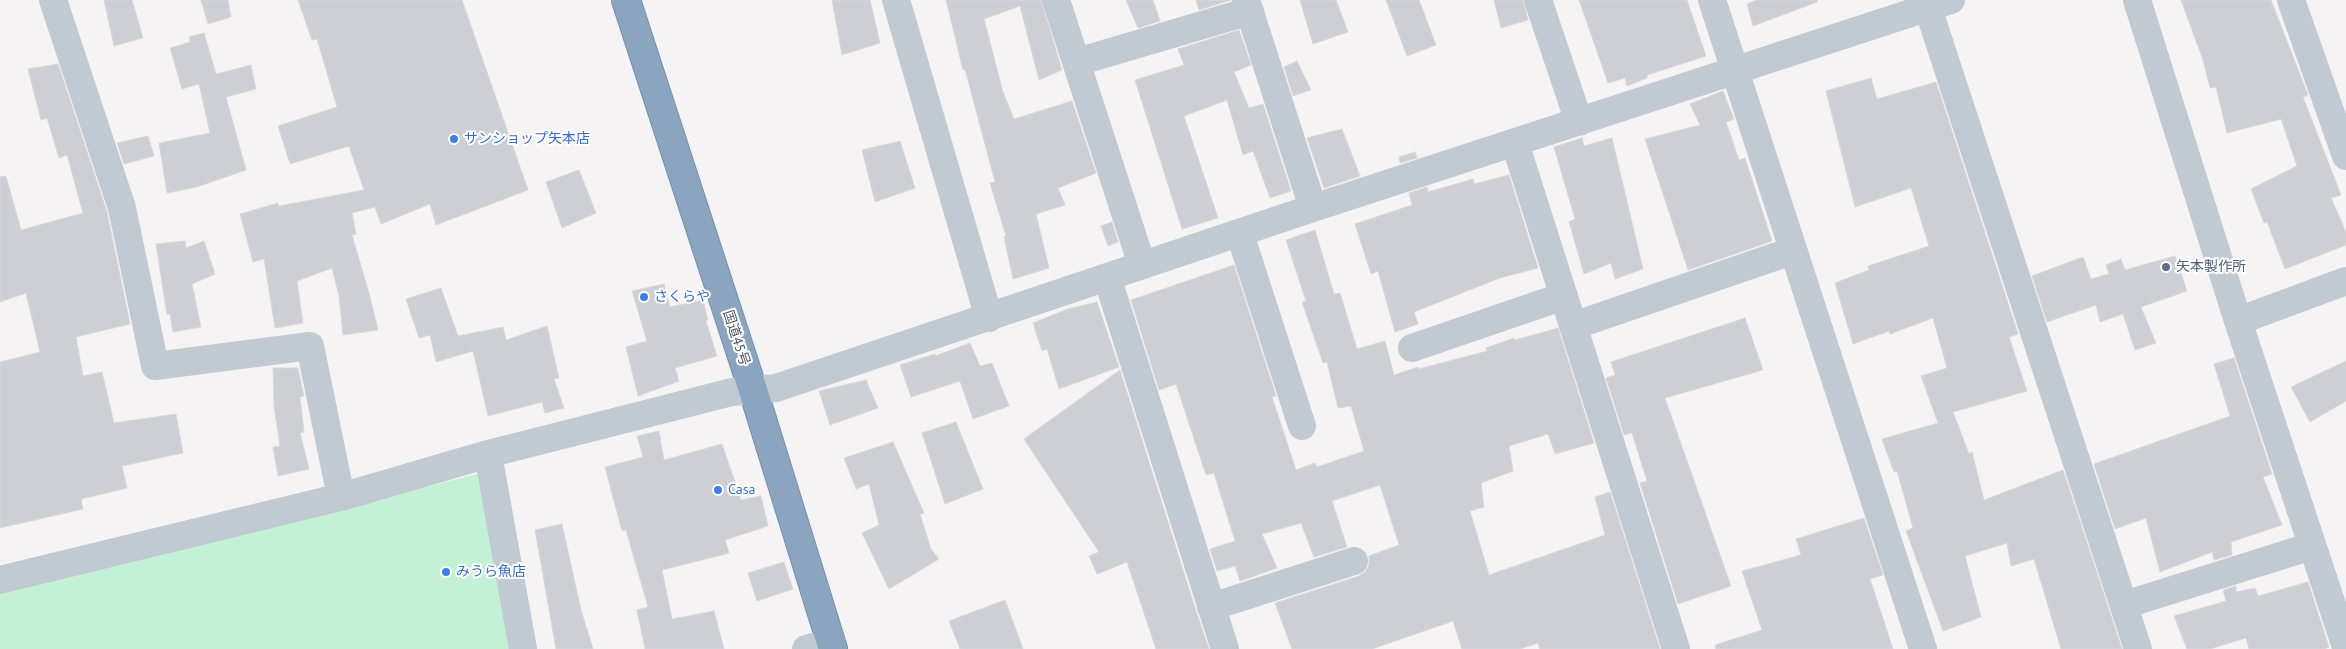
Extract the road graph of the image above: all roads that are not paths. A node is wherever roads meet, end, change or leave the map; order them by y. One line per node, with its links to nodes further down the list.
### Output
1 (53, 0): 30 (street)
2 (626, 0): 27 (highway, 国道45号)
3 (896, 0): 23 (street)
4 (1056, 0): 11 (street)
5 (1538, 0): 13 (street)
6 (1712, 0): 12 (street)
7 (2137, 0): 24 (street)
8 (2291, 0): 15 (street)
9 (1939, 4): 12 (street); 34 (street)
10 (1248, 5): 11 (street); 16 (street)
11 (1077, 62): 19 (street)
12 (1734, 71): 13 (street); 18 (street)
13 (1579, 122): 14 (street)
14 (1515, 143): 16 (street); 22 (street)
15 (2346, 156)
16 (1313, 208): 17 (street)
17 (1240, 234): 19 (street); 28 (street)
18 (1792, 251): 25 (street); 41 (street)
19 (1142, 265): 20 (street)
20 (1107, 277): 23 (street); 35 (street)
21 (2346, 281): 24 (street)
22 (1564, 296): 25 (street); 26 (street)
23 (989, 318): 27 (street)
24 (2238, 321): 31 (street)
25 (1573, 326): 40 (street)
26 (1412, 348)
27 (753, 390): 29 (street); 36 (highway, 国道45号)
28 (1302, 426)
29 (488, 454): 30 (street); 38 (street)
30 (341, 497): 33 (street)
31 (2312, 546): 34 (street); 37 (street)
32 (1354, 561): 35 (street)
33 (0, 580)
34 (2124, 605): 42 (street)
35 (1211, 607): 39 (street)
36 (824, 647)
37 (2346, 647)
38 (523, 649)
39 (1225, 649)
40 (1676, 649)
41 (1923, 649)
42 (2138, 649)

